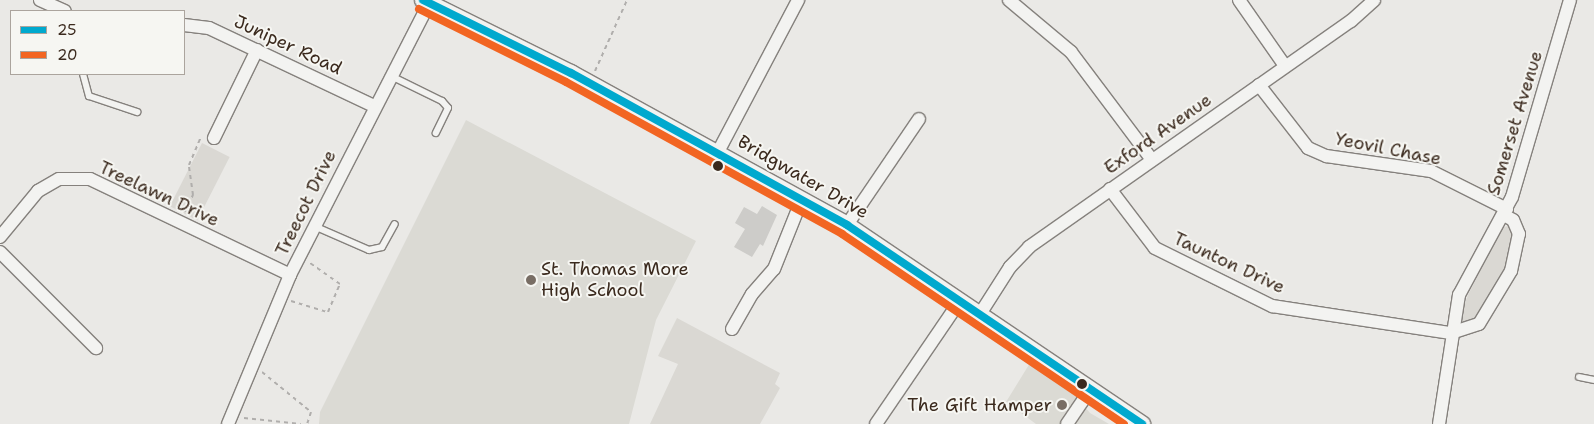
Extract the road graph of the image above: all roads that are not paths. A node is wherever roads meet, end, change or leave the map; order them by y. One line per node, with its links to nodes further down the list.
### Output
1 (40, 0): 8 (street)
2 (798, 0): 20 (street)
3 (1009, 0): 21 (street)
4 (1239, 0): 11 (street)
5 (1374, 0): 11 (street, Exford Avenue)
6 (1570, 0): 24 (street, Somerset Avenue)
7 (426, 2): 13 (street, Treecot Drive); 20 (street, Bridgwater Drive)
8 (63, 10)
9 (185, 25): 10 (street, Juniper Road)
10 (257, 50): 15 (street, Juniper Road); 19 (street)
11 (1285, 66): 14 (street, Exford Avenue)
12 (83, 75): 16 (lane)
13 (390, 75): 15 (street, Treecot Drive); 18 (lane)
14 (1258, 85): 21 (street, Exford Avenue); 24 (street, Yeovil Chase)
15 (374, 106): 27 (street, Treecot Drive)
16 (138, 112)
17 (919, 119): 26 (street)
18 (436, 133)
19 (209, 135)
20 (718, 152): 23 (street, Bridgwater Drive)
21 (1152, 160): 22 (street, Exford Avenue)
22 (1110, 189): 32 (street, Exford Avenue); 34 (street, Taunton Drive)
23 (802, 199): 26 (street, Bridgwater Drive); 33 (street)
24 (1505, 212): 34 (street, Somerset Avenue); 34 (street)
25 (394, 224): 27 (lane)
26 (847, 225): 31 (street, Bridgwater Drive)
27 (314, 226): 30 (street, Treecot Drive)
28 (0, 237): 30 (street, Treelawn Drive)
29 (0, 252): 35 (street)
30 (290, 276): 39 (street, Treecot Drive)
31 (960, 301): 32 (street, Bridgwater Drive); 40 (street)
32 (980, 314): 38 (street, Bridgwater Drive)
33 (732, 330)
34 (1451, 333): 43 (street, Somerset Avenue)
35 (96, 348)
36 (1578, 377): 37 (lane)
37 (1594, 380)
38 (1090, 390): 41 (street); 42 (street, Bridgwater Drive)
39 (229, 420)
40 (876, 424)
41 (1067, 424)
42 (1142, 424)
43 (1439, 424)

